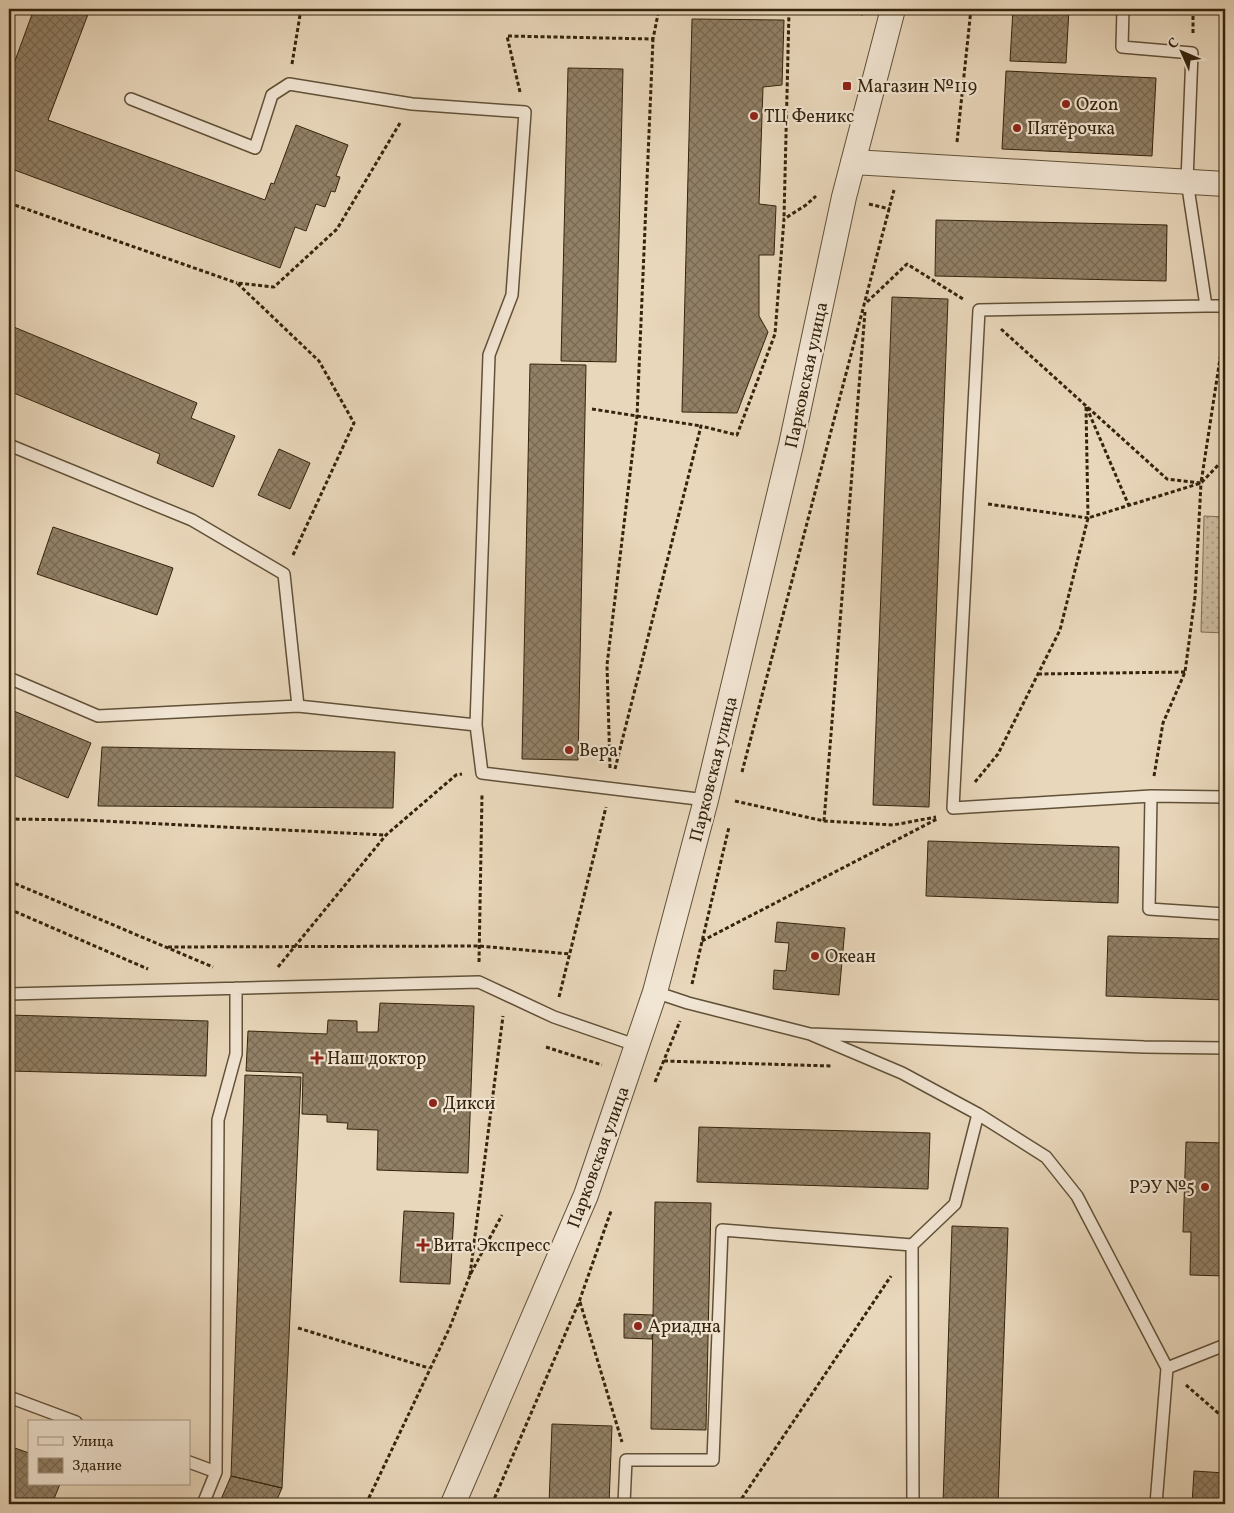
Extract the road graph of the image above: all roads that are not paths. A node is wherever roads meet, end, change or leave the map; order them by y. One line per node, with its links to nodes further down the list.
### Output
1 (893, 9): 4 (street, Парковская улица)
2 (1123, 9): 5 (lane)
3 (131, 99): 12 (lane)
4 (853, 162): 5 (street); 15 (street, Парковская улица)
5 (1186, 181): 6 (street); 7 (lane)
6 (1225, 184)
7 (1206, 306): 8 (lane); 13 (lane)
8 (1225, 306)
9 (9, 445): 11 (lane)
10 (9, 678): 11 (lane)
11 (298, 706): 12 (lane)
12 (476, 725): 15 (lane)
13 (1151, 796): 14 (lane); 16 (lane)
14 (1225, 797)
15 (706, 800): 18 (street, Парковская улица)
16 (1225, 914)
17 (236, 988): 19 (lane); 21 (lane); 30 (lane)
18 (655, 992): 20 (lane); 21 (street, Парковская улица)
19 (9, 994)
20 (810, 1034): 22 (lane); 23 (lane)
21 (638, 1046): 32 (street, Парковская улица)
22 (1225, 1048)
23 (978, 1114): 24 (lane); 26 (lane)
24 (912, 1245): 33 (lane); 34 (lane)
25 (1225, 1346): 26 (lane)
26 (1167, 1368): 35 (lane)
27 (9, 1397): 28 (lane)
28 (71, 1420)
29 (190, 1462): 30 (lane)
30 (216, 1472): 31 (lane)
31 (203, 1504)
32 (454, 1504)
33 (624, 1504)
34 (914, 1504)
35 (1156, 1504)

